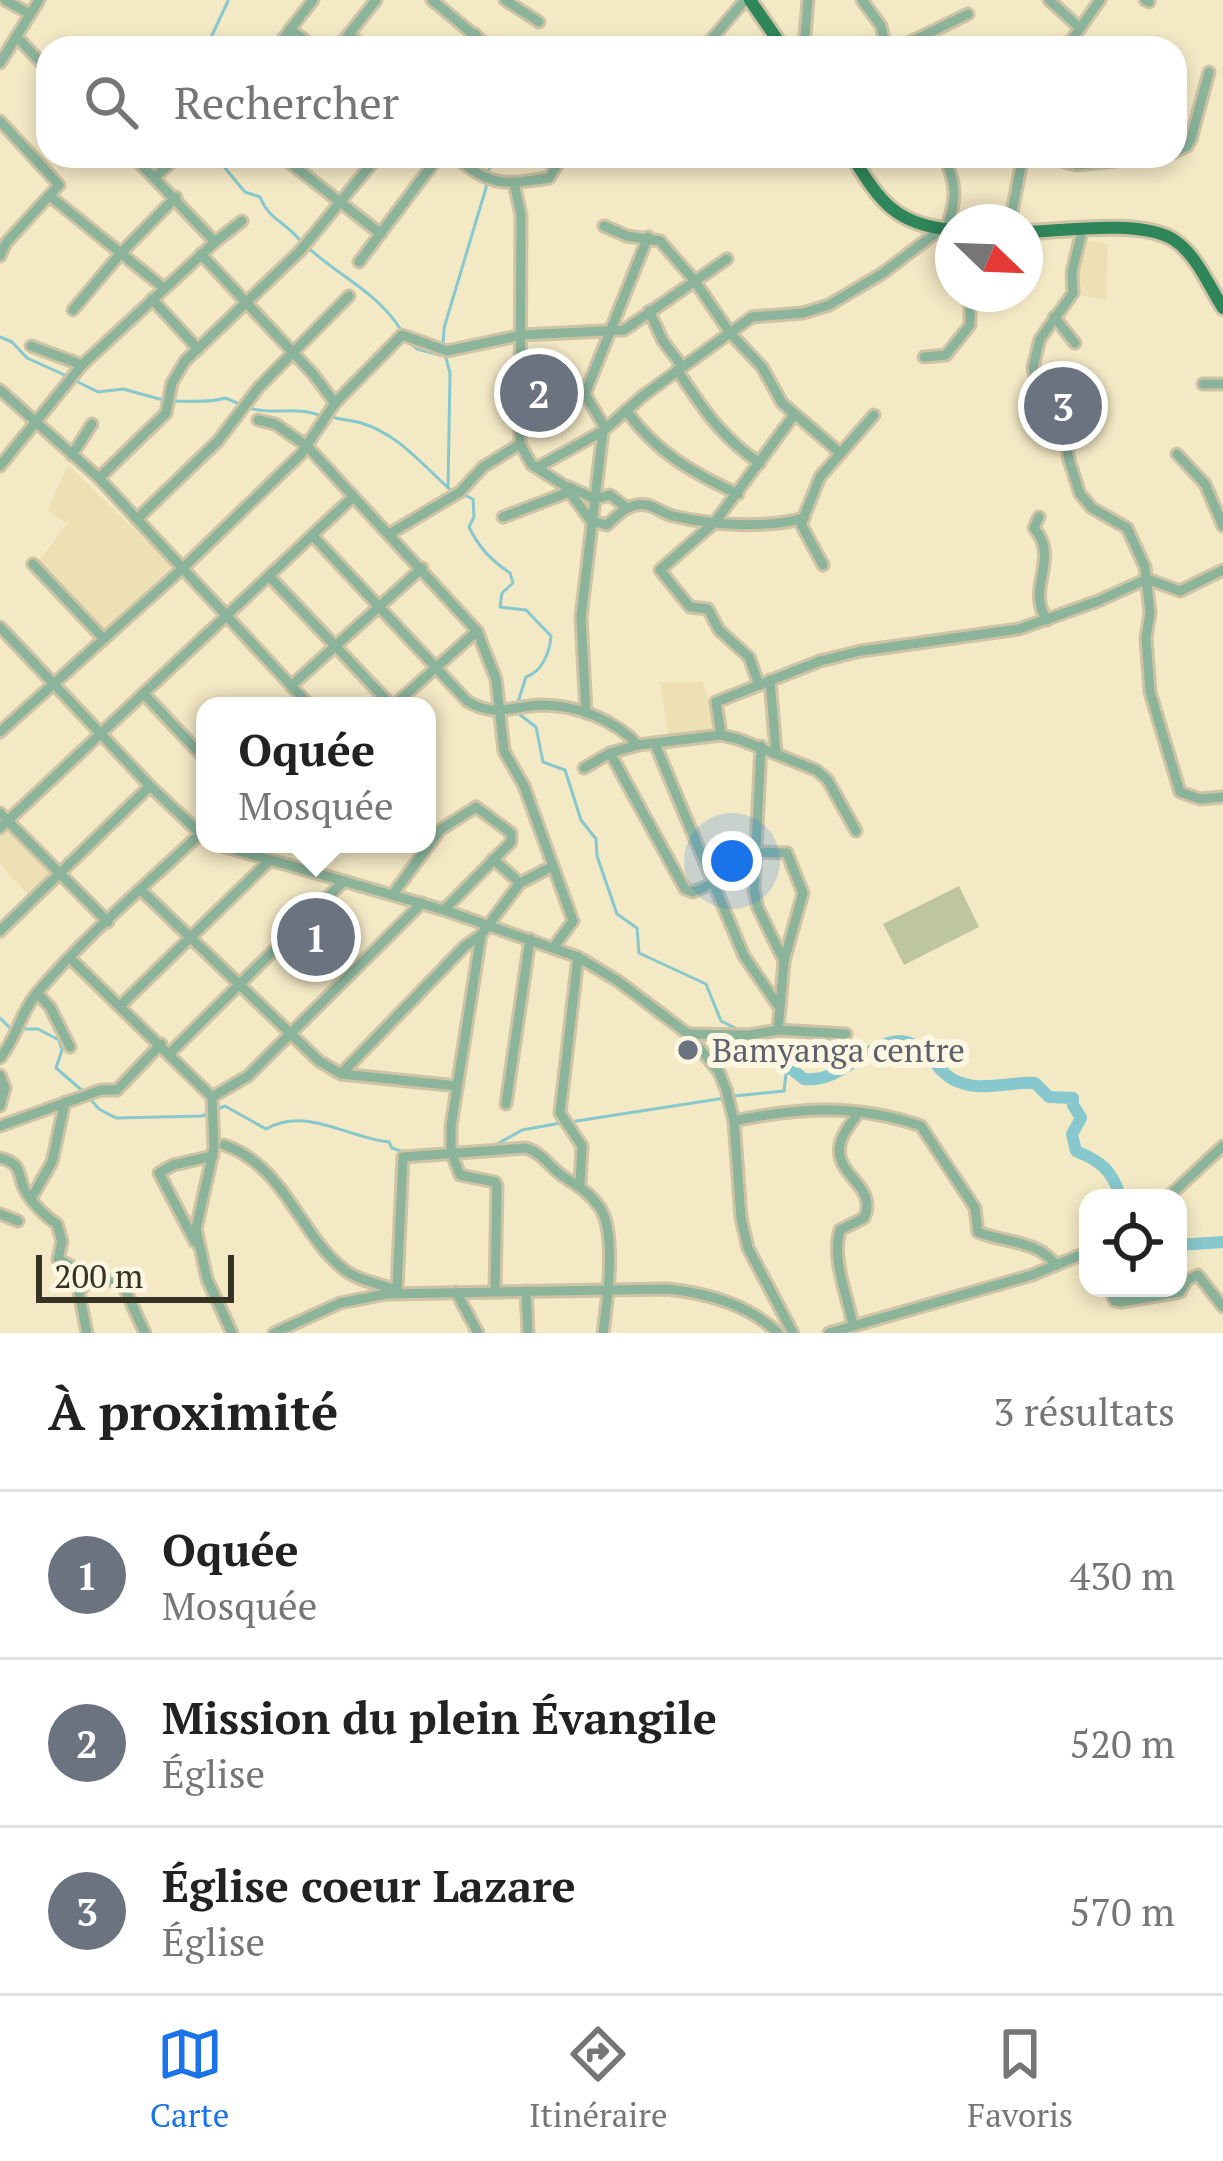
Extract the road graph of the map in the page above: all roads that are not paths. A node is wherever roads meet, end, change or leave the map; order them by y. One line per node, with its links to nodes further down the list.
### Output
1 (5, 0): 12 (street)
2 (39, 0): 12 (street)
3 (376, 0): 18 (street)
4 (505, 0): 14 (street)
5 (748, 0): 21 (street); 22 (main road)
6 (808, 0): 23 (street)
7 (862, 0): 24 (street)
8 (1049, 0): 15 (street)
9 (1100, 0): 15 (street)
10 (436, 1): 17 (street)
11 (308, 2): 16 (street)
12 (30, 14): 27 (street)
13 (968, 14): 25 (street)
14 (539, 22)
15 (1080, 28): 26 (street)
16 (290, 29): 19 (street); 20 (street)
17 (475, 34)
18 (349, 35)
19 (285, 36)
20 (299, 36)
21 (715, 36)
22 (775, 36)
23 (805, 36)
24 (883, 36)
25 (923, 36)
26 (1074, 36)
27 (17, 37): 28 (street); 29 (street)
28 (36, 57)
29 (0, 63)
30 (1209, 72): 32 (street)
31 (0, 121): 33 (street)
32 (1187, 146)
33 (36, 158)
34 (45, 168): 47 (street)
35 (146, 168): 45 (street)
36 (165, 168): 45 (street)
37 (296, 168): 49 (street)
38 (368, 168): 49 (street)
39 (430, 168): 57 (street)
40 (469, 168): 46 (street)
41 (555, 168): 46 (street)
42 (864, 168): 54 (main road)
43 (949, 168): 50 (street)
44 (1022, 168): 51 (street)
45 (155, 177): 48 (street)
46 (514, 183): 79 (street)
47 (51, 197): 60 (street); 62 (street)
48 (176, 197): 61 (street); 62 (street)
49 (340, 203): 57 (street); 71 (street)
50 (955, 204)
51 (1014, 204)
52 (242, 220): 61 (street)
53 (604, 226): 58 (street)
54 (935, 228)
55 (1082, 231): 56 (main road); 72 (main road); 76 (street)
56 (1043, 232)
57 (381, 234): 66 (street)
58 (648, 237): 67 (street); 77 (street)
59 (935, 238): 78 (street)
60 (3, 241): 64 (street)
61 (215, 242): 63 (street)
62 (121, 253): 68 (street); 73 (street)
63 (200, 254): 68 (street); 71 (street)
64 (0, 256)
65 (727, 259): 67 (street)
66 (359, 262)
67 (694, 280): 74 (street); 78 (street)
68 (164, 288): 70 (street)
69 (349, 296): 83 (street)
70 (152, 299): 82 (street); 86 (street)
71 (247, 304): 82 (street); 83 (street)
72 (1223, 308)
73 (73, 310)
74 (649, 311): 77 (street); 85 (street)
75 (968, 312): 84 (street)
76 (1054, 317): 80 (street); 127 (street)
77 (613, 329): 79 (street); 97 (street)
78 (730, 333): 85 (street); 93 (street)
79 (522, 335): 90 (street); 98 (street)
80 (1075, 343)
81 (31, 346): 86 (street)
82 (198, 349): 106 (street)
83 (293, 353): 90 (street); 115 (street)
84 (924, 357)
85 (680, 368): 91 (street); 104 (street)
86 (79, 369): 95 (street)
87 (1203, 384): 88 (street)
88 (1223, 384)
89 (0, 390): 95 (street)
90 (335, 403): 99 (street)
91 (626, 410): 97 (street); 108 (street)
92 (874, 415): 100 (street)
93 (794, 416): 100 (street); 104 (street)
94 (258, 420): 99 (street)
95 (35, 422): 102 (street); 103 (street)
96 (92, 424): 102 (street)
97 (604, 430): 105 (street); 110 (street)
98 (520, 444): 105 (street); 119 (street)
99 (308, 446): 109 (street); 123 (street)
100 (839, 452): 114 (street)
101 (1177, 454): 118 (street)
102 (72, 455): 106 (street)
103 (2, 460)
104 (760, 463): 108 (street)
105 (538, 467): 107 (street)
106 (99, 478): 115 (street)
107 (567, 489): 110 (street); 112 (street); 116 (street)
108 (738, 494): 117 (street)
109 (353, 496): 119 (street); 120 (street)
110 (595, 500): 111 (street); 116 (street)
111 (627, 508): 116 (street); 117 (street)
112 (503, 517)
113 (1039, 517): 130 (street)
114 (804, 518): 117 (street); 122 (street)
115 (137, 519): 123 (street)
116 (591, 521): 145 (street)
117 (715, 522): 136 (street)
118 (1223, 526)
119 (389, 534): 124 (street)
120 (313, 536): 126 (street); 128 (street)
121 (33, 564): 133 (street)
122 (823, 565)
123 (183, 568): 129 (street); 133 (street)
124 (422, 568): 128 (street); 132 (street)
125 (1223, 570): 127 (street)
126 (269, 576): 129 (street); 134 (street)
127 (1147, 579): 130 (street); 158 (street)
128 (379, 607): 134 (street); 135 (street)
129 (226, 615): 138 (street); 139 (street)
130 (1047, 620): 136 (street)
131 (0, 627): 137 (street)
132 (477, 631): 135 (street); 143 (street)
133 (104, 639): 137 (street)
134 (335, 646): 138 (street); 141 (street)
135 (436, 665): 142 (street); 143 (street)
136 (764, 682): 149 (street); 154 (street)
137 (54, 685): 146 (street); 148 (street)
138 (291, 686): 140 (street)
139 (144, 694): 148 (street); 153 (street)
140 (301, 697)
141 (384, 697)
142 (402, 697)
143 (512, 710): 145 (street); 171 (street)
144 (0, 712): 146 (street)
145 (586, 713): 151 (street)
146 (10, 723): 147 (street)
147 (0, 732)
148 (101, 734): 157 (street); 159 (street)
149 (721, 735): 150 (street); 152 (street)
150 (655, 744): 151 (street); 175 (street)
151 (638, 746): 155 (street)
152 (761, 746): 154 (street); 164 (street)
153 (196, 749)
154 (776, 752): 161 (street)
155 (610, 753): 156 (street); 175 (street)
156 (584, 768)
157 (150, 786): 160 (street); 172 (street)
158 (1223, 797)
159 (3, 821): 172 (street)
160 (196, 831)
161 (856, 831)
162 (436, 836): 168 (street)
163 (196, 842): 176 (street)
164 (754, 852): 170 (street); 189 (street)
165 (243, 853): 169 (street)
166 (266, 853): 169 (street)
167 (421, 853): 177 (street)
168 (494, 859): 174 (street); 179 (street)
169 (264, 860): 173 (street); 184 (street)
170 (754, 865): 175 (street); 189 (street)
171 (553, 866): 174 (street); 186 (street)
172 (58, 874): 180 (street); 182 (street)
173 (344, 880): 177 (street); 190 (street)
174 (520, 883): 181 (street)
175 (711, 884): 192 (street)
176 (141, 890): 180 (street); 184 (street)
177 (392, 894): 178 (street)
178 (422, 903): 179 (street); 195 (street)
179 (444, 910): 181 (street)
180 (108, 922): 188 (street)
181 (487, 924): 183 (street); 185 (street)
182 (0, 931)
183 (481, 935): 201 (street); 203 (street)
184 (190, 936): 190 (street); 193 (street)
185 (530, 939): 186 (street); 206 (street)
186 (553, 948): 187 (street)
187 (578, 957): 196 (street); 215 (street)
188 (70, 958): 191 (street); 193 (street)
189 (784, 961): 192 (street)
190 (240, 985): 195 (street); 199 (street)
191 (37, 993): 198 (street); 200 (street)
192 (778, 1004): 194 (street)
193 (121, 1005): 199 (street)
194 (778, 1030): 196 (street); 197 (street)
195 (289, 1034): 201 (street); 204 (street)
196 (688, 1034): 209 (street)
197 (846, 1034)
198 (70, 1047)
199 (165, 1048): 204 (street); 205 (street)
200 (0, 1058)
201 (341, 1074): 203 (street)
202 (0, 1075): 207 (street)
203 (457, 1086): 212 (street)
204 (213, 1100): 213 (street)
205 (65, 1102): 210 (street); 217 (street)
206 (506, 1103)
207 (0, 1106)
208 (858, 1113): 209 (street); 222 (street); 234 (street)
209 (734, 1121): 244 (street)
210 (0, 1126)
211 (1223, 1146): 216 (street)
212 (451, 1149): 215 (street); 225 (street); 228 (street)
213 (217, 1150): 220 (street); 220 (street); 228 (street)
214 (0, 1158): 217 (street)
215 (580, 1184): 227 (street)
216 (1177, 1189)
217 (32, 1197): 223 (street)
218 (0, 1214): 219 (street)
219 (18, 1221)
220 (198, 1247): 237 (street)
221 (1079, 1257): 222 (street)
222 (1056, 1265): 234 (street)
223 (90, 1275): 235 (street); 236 (street)
224 (1187, 1278): 232 (street)
225 (495, 1291): 226 (street); 229 (street)
226 (526, 1291): 227 (street); 241 (street)
227 (609, 1291): 242 (street); 243 (street)
228 (398, 1292): 229 (street); 233 (street)
229 (456, 1292): 240 (street)
230 (1112, 1297): 231 (street)
231 (1150, 1297)
232 (1223, 1307)
233 (309, 1317): 238 (street); 239 (street)
234 (853, 1325): 245 (street)
235 (87, 1333)
236 (145, 1333)
237 (232, 1333)
238 (274, 1333)
239 (315, 1333)
240 (478, 1333)
241 (528, 1333)
242 (603, 1333)
243 (778, 1333)
244 (793, 1333)
245 (829, 1333)

